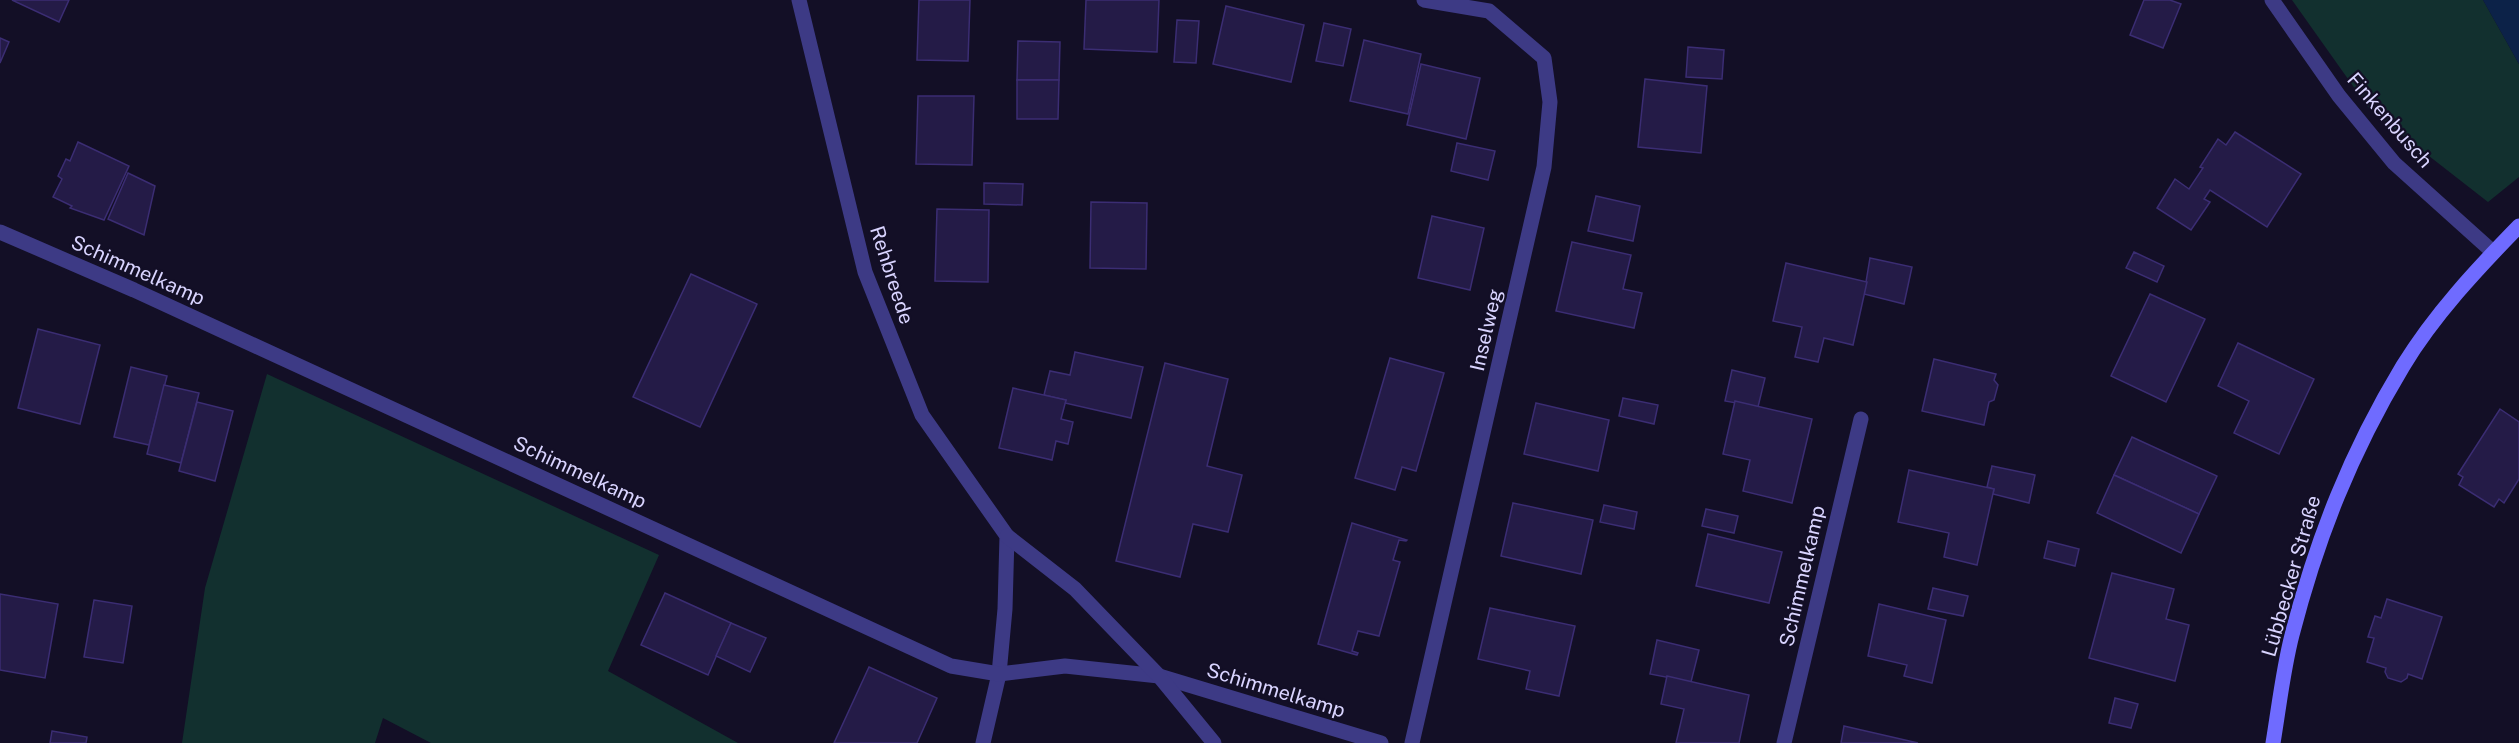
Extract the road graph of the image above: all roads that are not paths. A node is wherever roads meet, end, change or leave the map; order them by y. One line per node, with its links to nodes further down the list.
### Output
1 (799, 0): 8 (street, Rehbreede)
2 (1424, 0): 14 (street, Inselweg)
3 (2272, 0): 6 (street, Finkenbusch)
4 (2519, 226): 6 (main road, Lübbecker Straße)
5 (0, 232): 9 (street, Schimmelkamp)
6 (2493, 252): 16 (main road, Lübbecker Straße)
7 (1861, 419): 15 (street, Schimmelkamp)
8 (1008, 536): 9 (street); 10 (street, Rehbreede)
9 (999, 674): 10 (street, Schimmelkamp); 11 (street)
10 (1159, 676): 12 (street); 13 (street, Schimmelkamp)
11 (983, 743)
12 (1215, 743)
13 (1381, 743)
14 (1413, 743)
15 (1784, 743)
16 (2273, 743)

